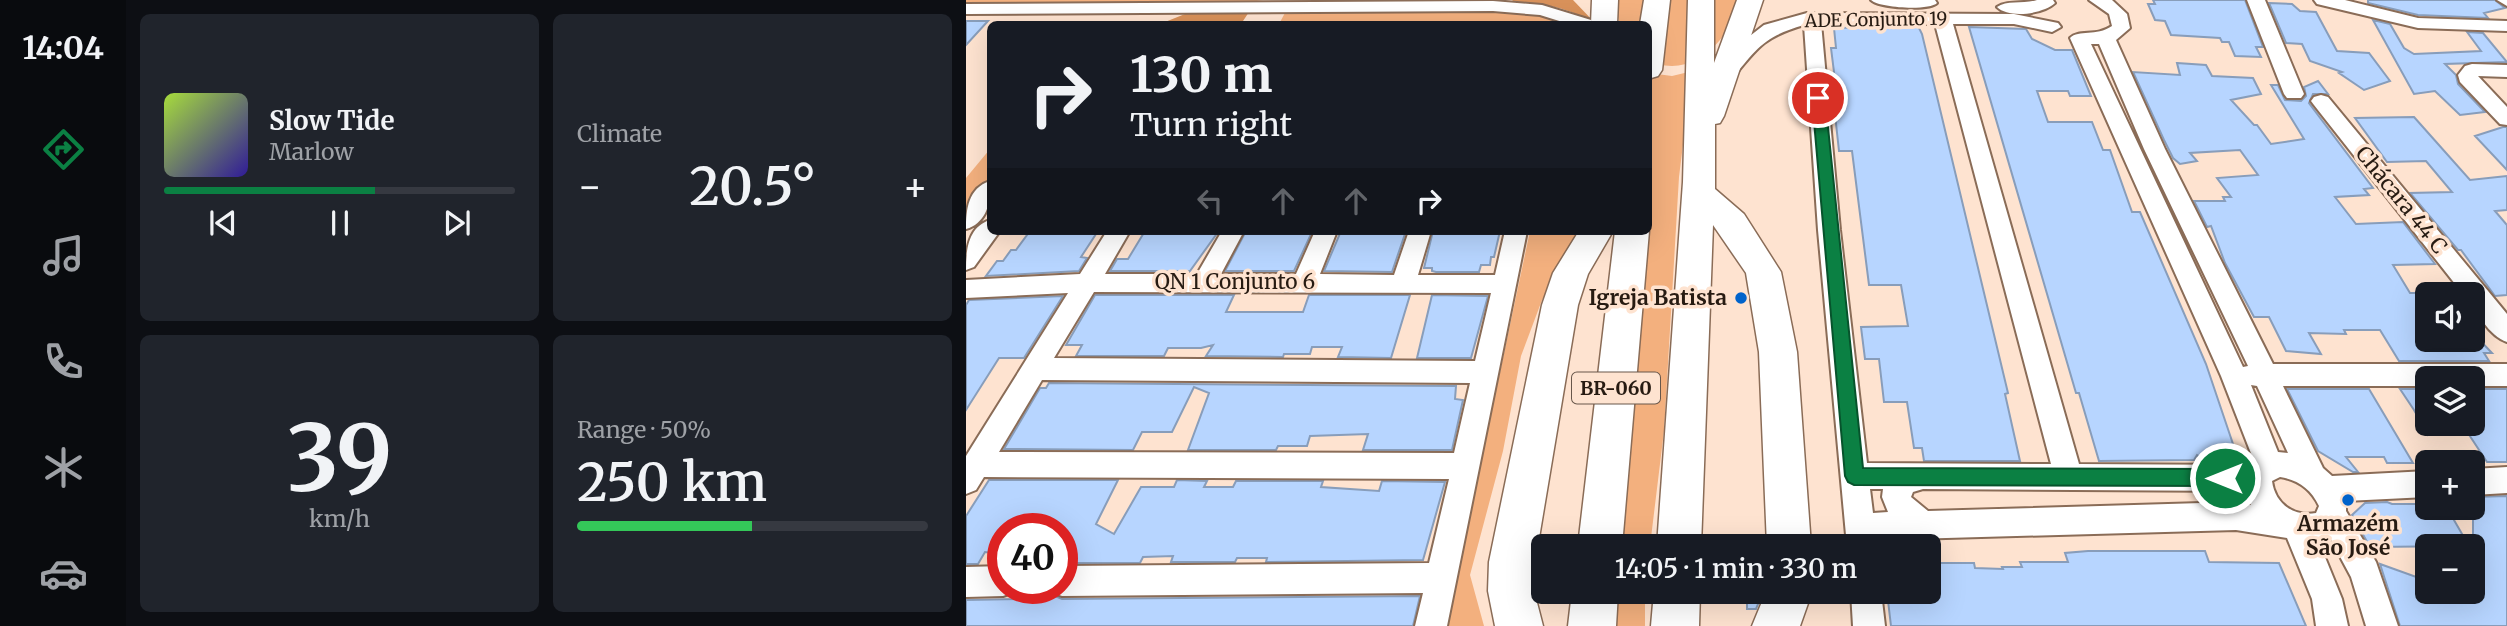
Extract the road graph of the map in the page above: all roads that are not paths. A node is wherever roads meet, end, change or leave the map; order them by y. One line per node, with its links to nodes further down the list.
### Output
1 (1605, 0): 18 (highway)
2 (1657, 0): 23 (highway)
3 (1700, 0): 31 (highway, BR-060)
4 (1750, 0): 25 (highway)
5 (1880, 0): 10 (street, ADE Conjunto 19)
6 (2098, 0): 22 (street)
7 (2256, 0): 26 (street)
8 (2323, 0): 19 (street)
9 (2049, 1): 10 (street, ADE Conjunto 19); 20 (street)
10 (1940, 7): 14 (street, ADE Conjunto 19); 20 (street, ADE Conjunto 19); 62 (street)
11 (1172, 8): 13 (street); 15 (street); 16 (street)
12 (966, 9): 15 (street)
13 (1276, 10): 17 (street)
14 (1811, 11): 25 (street, ADE Conjunto 19); 61 (street)
15 (1109, 16)
16 (1149, 21)
17 (1578, 21)
18 (1604, 21)
19 (2507, 26)
20 (2052, 27): 21 (street, ADE Conjunto 19)
21 (2079, 38): 22 (street); 28 (street)
22 (2106, 38): 29 (street)
23 (1652, 39)
24 (2507, 71): 30 (street)
25 (1721, 79): 31 (highway)
26 (2294, 94)
27 (2321, 101): 52 (street, Chácara 44 C)
28 (2109, 108): 29 (street); 51 (street)
29 (2135, 109): 50 (street)
30 (2507, 119)
31 (1698, 135): 32 (highway, BR-060)
32 (1698, 192): 73 (highway, BR-060); 74 (highway)
33 (987, 193): 34 (street)
34 (966, 221)
35 (987, 232): 43 (street)
36 (1117, 235): 46 (street)
37 (1231, 235): 44 (street)
38 (1324, 235): 45 (street)
39 (1419, 235): 47 (street)
40 (1515, 235): 48 (street)
41 (1594, 235): 86 (highway)
42 (1632, 235): 72 (highway, BR-060)
43 (966, 261)
44 (1205, 282): 45 (street, QN 1 Conjunto 6); 46 (street, QN 1 Conjunto 6)
45 (1305, 282): 47 (street, QN 1 Conjunto 6)
46 (1087, 283): 49 (street, QN 1 Conjunto 6); 53 (street)
47 (1403, 283): 48 (street, QN 1 Conjunto 6)
48 (1505, 284): 54 (street)
49 (966, 289)
50 (2236, 312): 51 (street); 55 (street)
51 (2204, 313): 57 (street)
52 (2507, 332)
53 (1034, 369): 54 (street); 59 (street)
54 (1486, 372): 58 (street)
55 (2267, 375): 56 (street); 57 (street); 68 (street)
56 (2507, 375)
57 (2234, 376): 60 (street)
58 (1466, 466): 59 (street); 77 (street)
59 (971, 472)
60 (2264, 472): 64 (street); 68 (street); 71 (street)
61 (1854, 476): 63 (street); 75 (street)
62 (2068, 476): 63 (street); 64 (street)
63 (1919, 478): 70 (street)
64 (2225, 478): 69 (street)
65 (2507, 480): 66 (street)
66 (2485, 481)
67 (2415, 485): 68 (street)
68 (2324, 493): 71 (street); 92 (street)
69 (2236, 516): 70 (street); 71 (street)
70 (1923, 523): 76 (street)
71 (2295, 526): 91 (street)
72 (1601, 534)
73 (1680, 534)
74 (1788, 534)
75 (1861, 534)
76 (1874, 534)
77 (1441, 578): 79 (street); 85 (street)
78 (987, 581): 80 (street)
79 (1078, 581)
80 (966, 582)
81 (1594, 604): 87 (highway)
82 (1676, 604): 88 (highway)
83 (1784, 604): 89 (highway)
84 (1867, 604): 90 (street)
85 (1431, 626)
86 (1519, 626)
87 (1592, 626)
88 (1675, 626)
89 (1776, 626)
90 (1869, 626)
91 (2332, 626)
92 (2382, 626)

